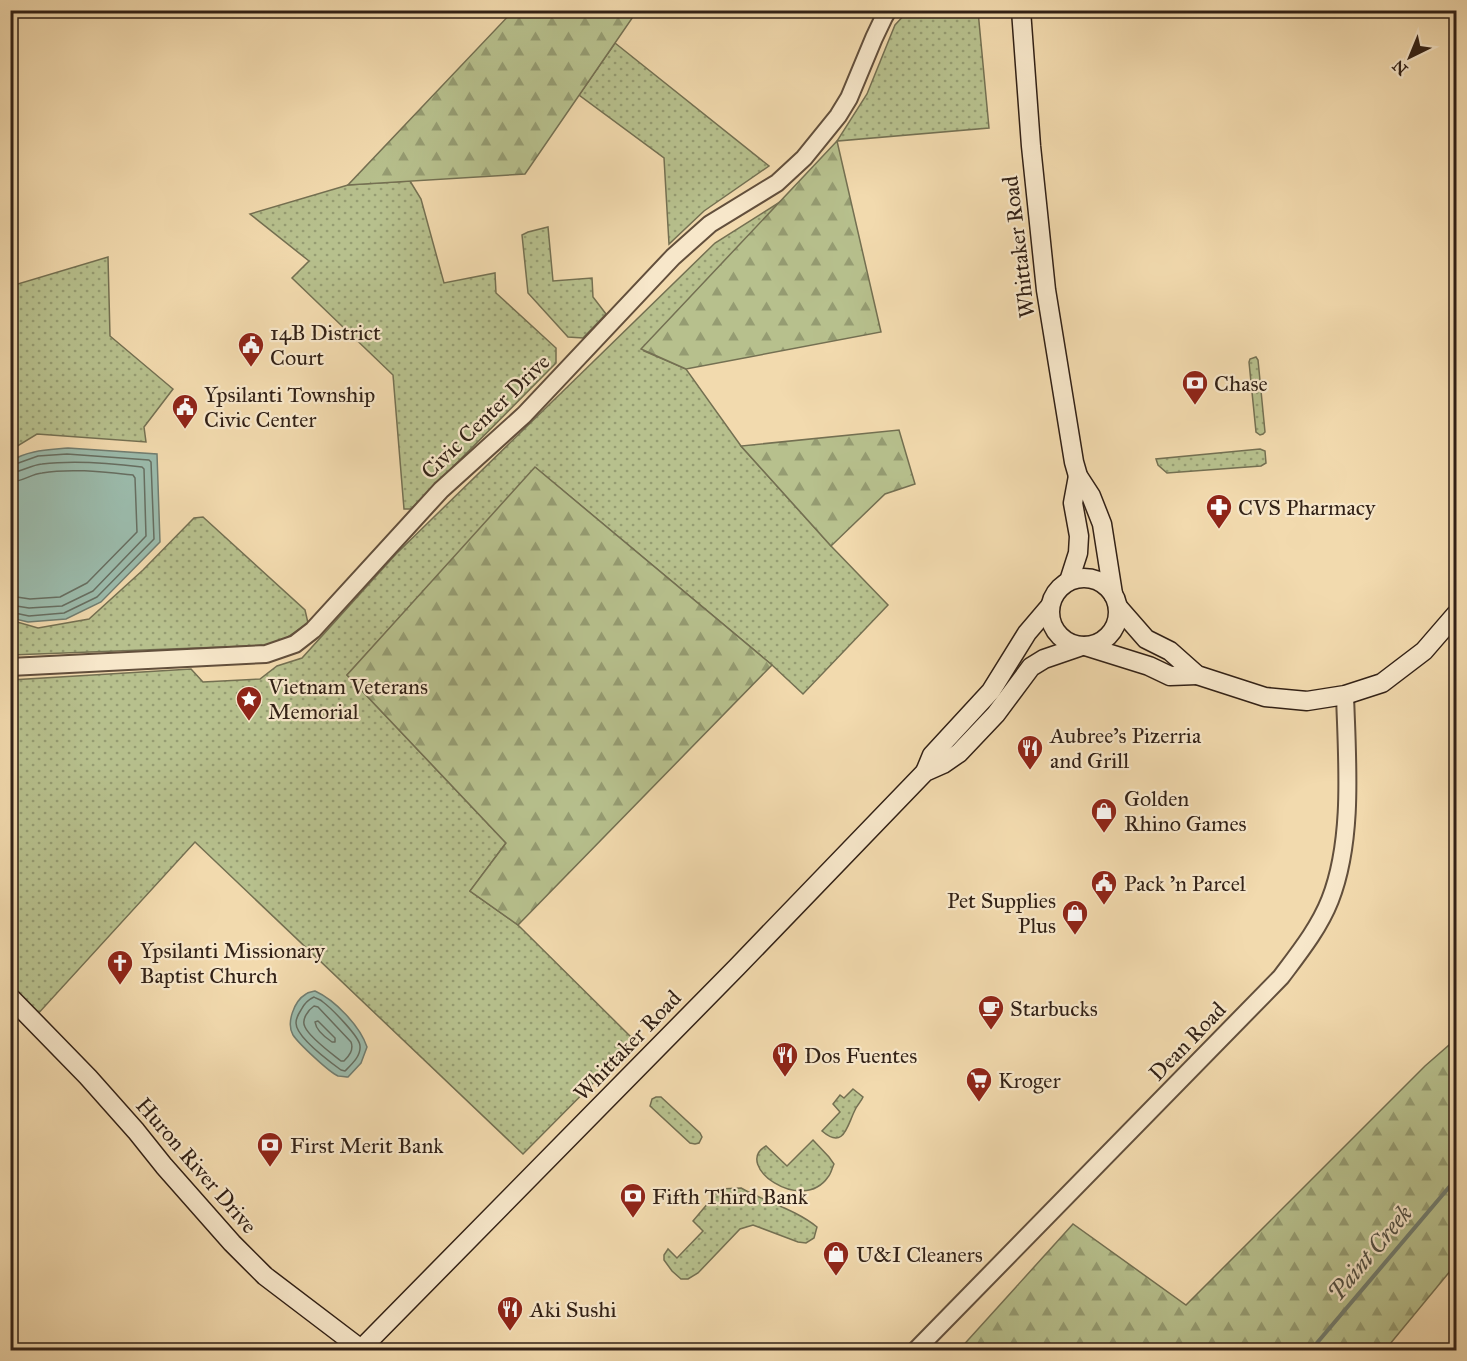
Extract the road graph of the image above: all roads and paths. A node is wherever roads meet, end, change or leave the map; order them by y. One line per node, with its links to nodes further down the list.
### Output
1 (888, 10): 9 (street, Civic Center Drive)
2 (1021, 10): 3 (main road, Whittaker Road)
3 (1078, 476): 4 (main road, Whittaker Road); 5 (main road, Whittaker Road)
4 (1070, 581): 5 (main road); 6 (main road)
5 (1116, 600): 8 (main road); 10 (main road)
6 (1050, 606): 8 (main road); 12 (main road, Whittaker Road)
7 (1456, 614): 11 (main road)
8 (1082, 646): 10 (main road); 12 (main road, Whittaker Road)
9 (10, 667)
10 (1197, 675): 11 (main road)
11 (1345, 695): 15 (street, Dean Road)
12 (925, 772): 14 (main road, Whittaker Road)
13 (10, 997): 14 (main road, Huron River Drive)
14 (361, 1350)
15 (915, 1350)

